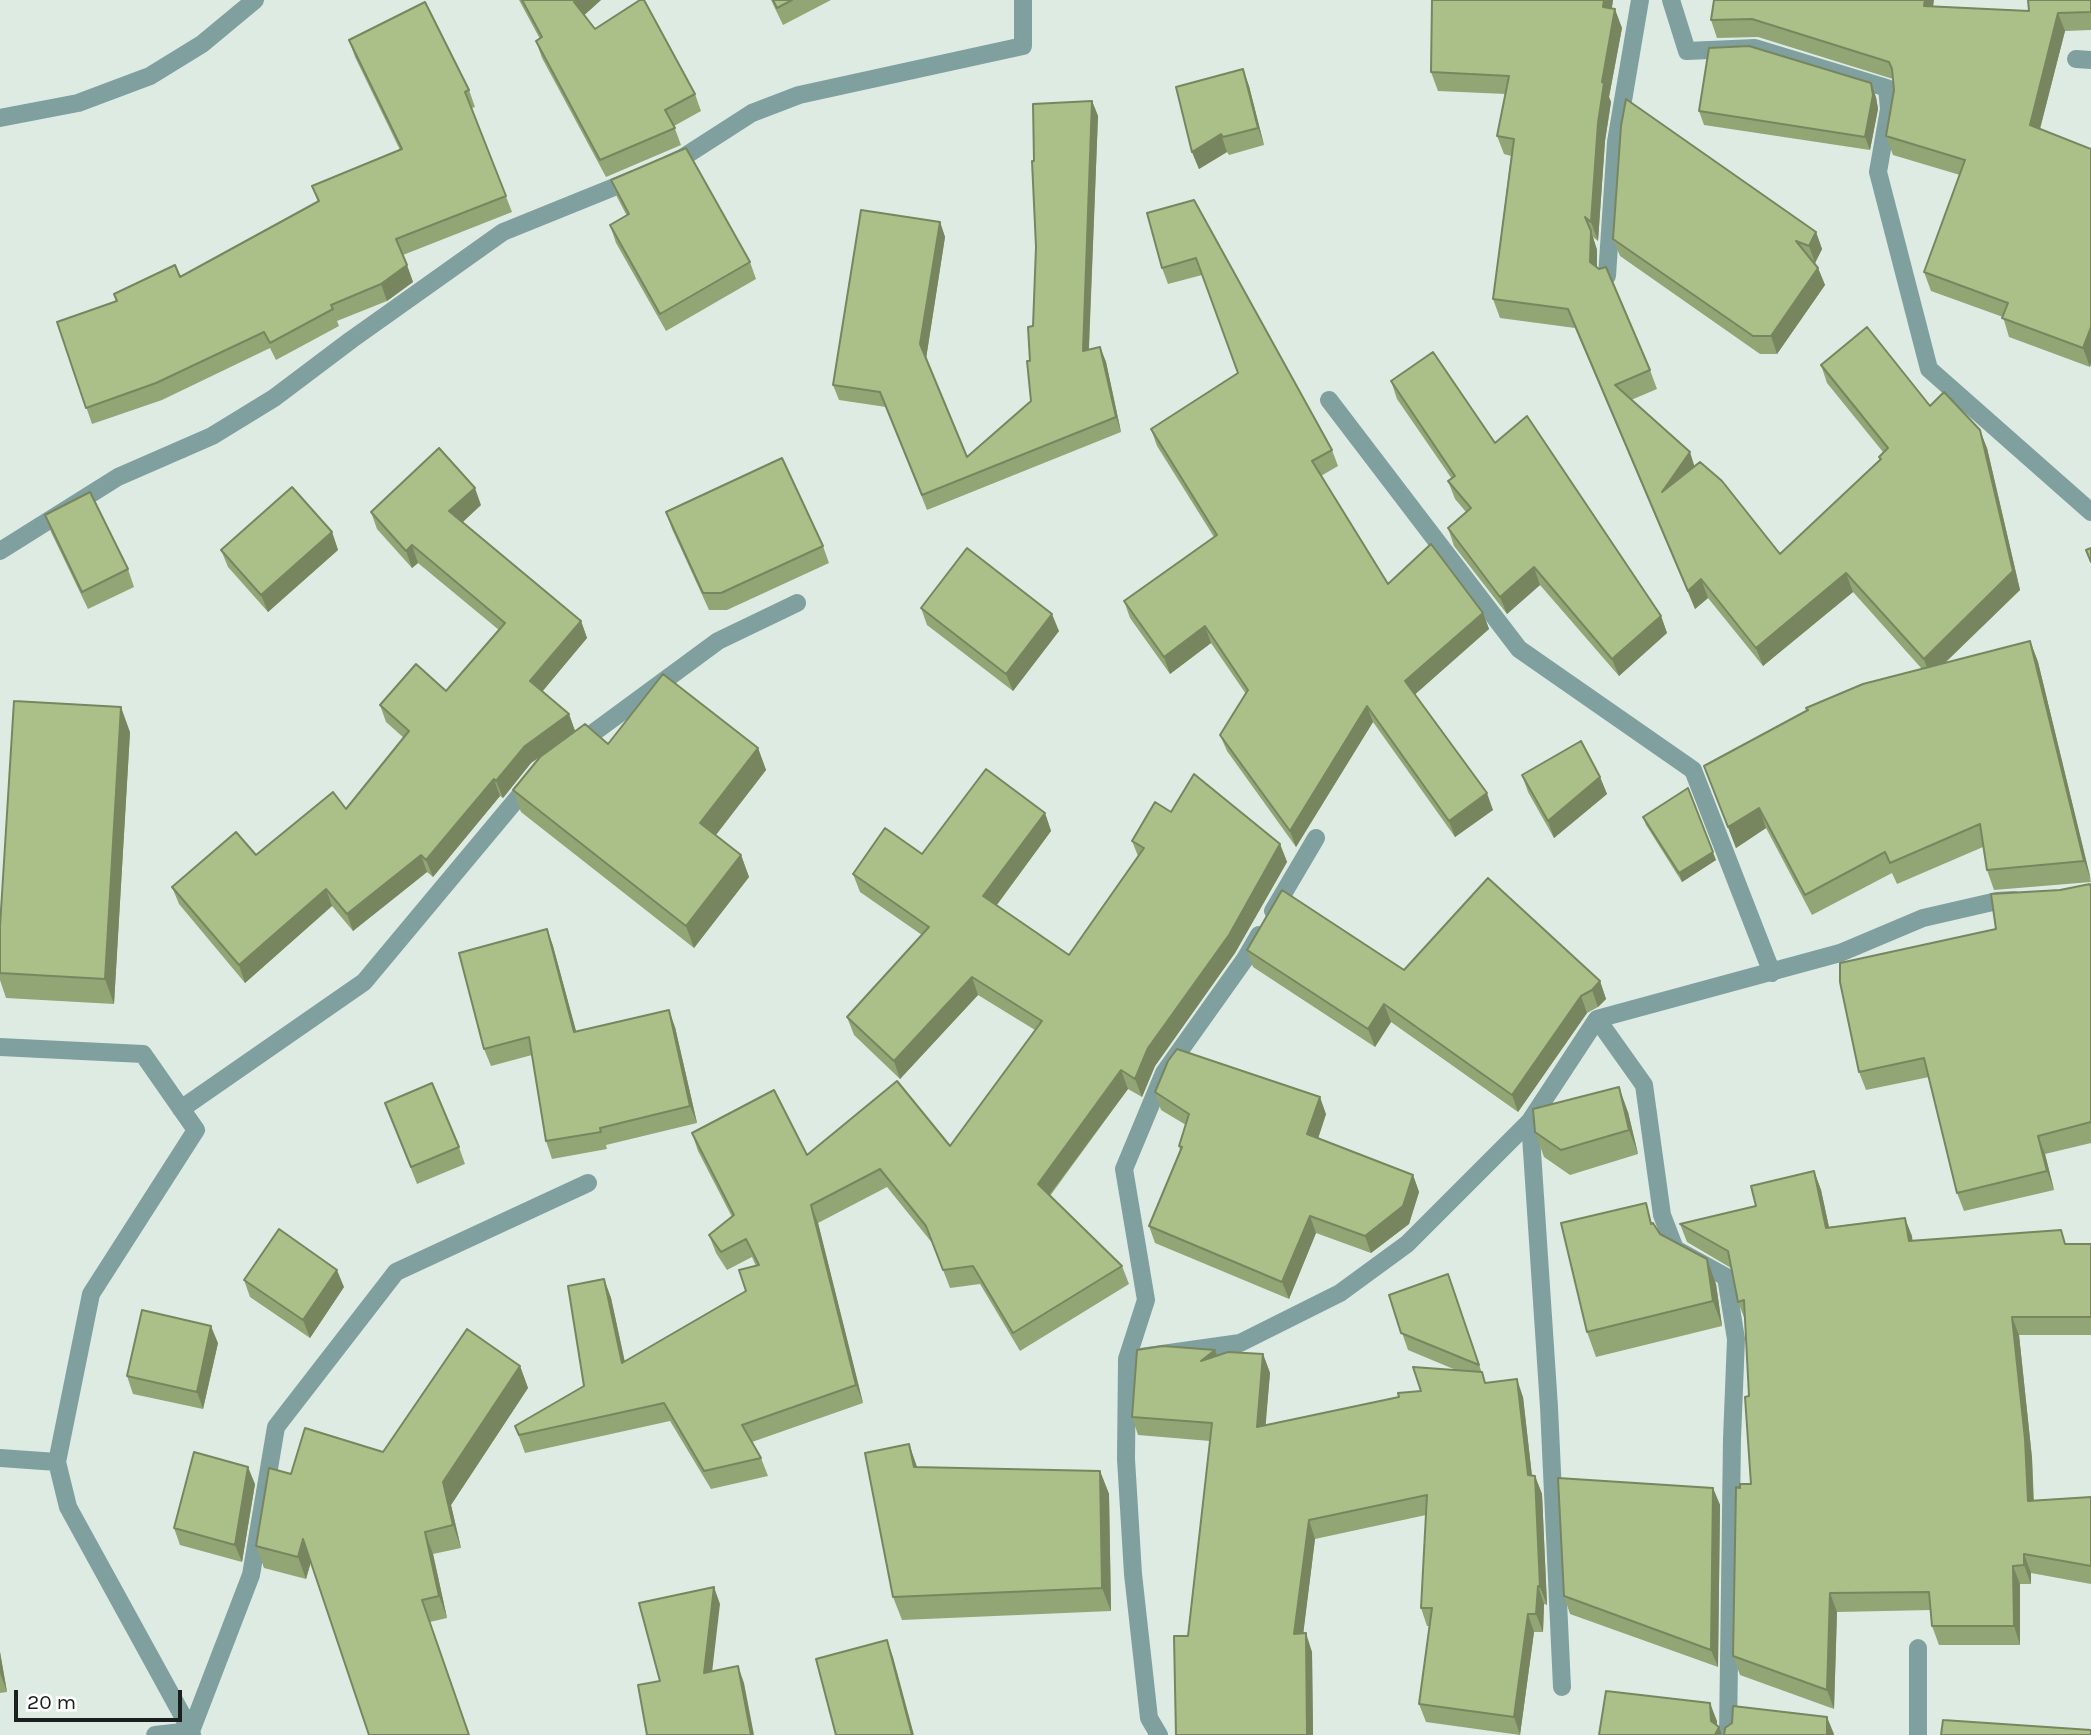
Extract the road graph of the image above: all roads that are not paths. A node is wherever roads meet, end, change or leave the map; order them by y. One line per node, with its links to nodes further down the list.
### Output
1 (256, 0): 5 (street)
2 (1023, 0): 9 (street)
3 (1640, 0): 6 (street)
4 (1671, 0): 8 (street)
5 (0, 118)
6 (1607, 276)
7 (1329, 400): 15 (street)
8 (2091, 512)
9 (0, 551)
10 (797, 603): 11 (street)
11 (563, 755)
12 (541, 771): 18 (street)
13 (1316, 838): 21 (street)
14 (2025, 899): 15 (street)
15 (1772, 973): 16 (street)
16 (1597, 1020): 19 (street); 29 (street)
17 (0, 1047): 18 (street)
18 (181, 1109): 23 (street)
19 (1530, 1121): 21 (street); 25 (street)
20 (588, 1183): 26 (street)
21 (1127, 1359): 28 (street)
22 (0, 1458): 23 (street)
23 (57, 1462): 26 (street)
24 (1918, 1648): 30 (street)
25 (1562, 1687)
26 (192, 1733): 27 (street)
27 (155, 1735)
28 (1160, 1735)
29 (1728, 1735)
30 (1918, 1735)

